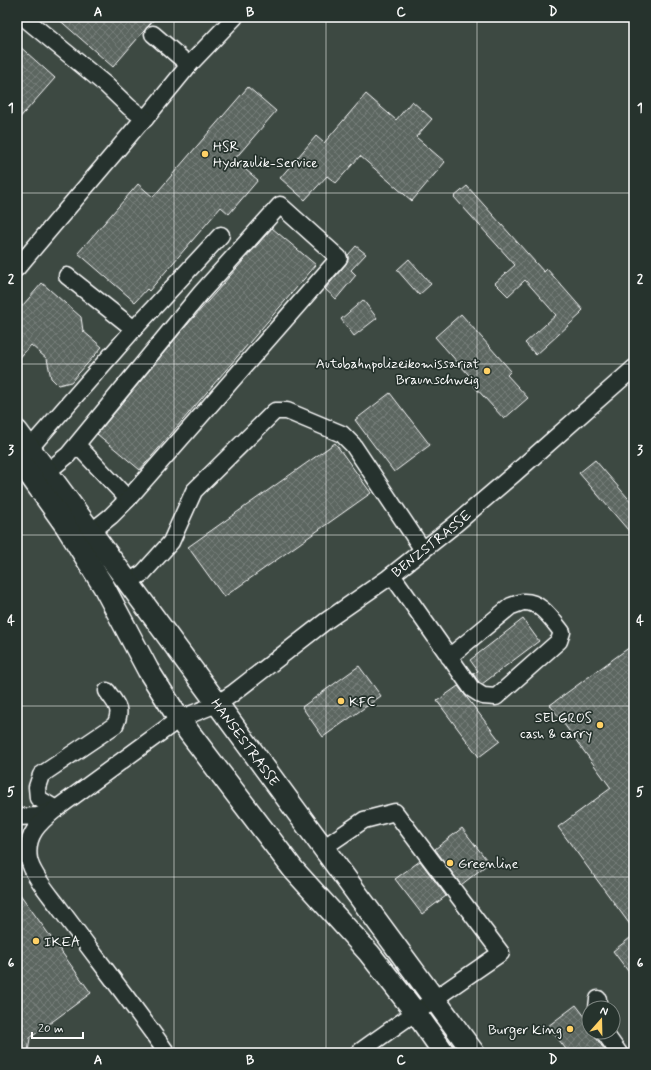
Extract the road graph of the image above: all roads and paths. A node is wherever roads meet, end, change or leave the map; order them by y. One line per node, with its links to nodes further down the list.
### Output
1 (24, 17): 5 (street)
2 (235, 17): 4 (street)
3 (153, 34): 4 (street)
4 (189, 66): 5 (street)
5 (145, 119): 7 (street)
6 (221, 234): 9 (street)
7 (17, 268)
8 (67, 276): 9 (street)
9 (134, 329): 13 (street)
10 (634, 368): 17 (street, BENZSTRASSE)
11 (17, 431): 13 (main road, HANSESTRASSE)
12 (77, 445): 14 (street); 15 (street); 15 (street)
13 (23, 453): 14 (main road, HANSESTRASSE); 23 (main road, HANSESTRASSE)
14 (47, 472): 16 (main road, HANSESTRASSE)
15 (128, 500): 16 (street)
16 (91, 532): 19 (main road, HANSESTRASSE)
17 (423, 550): 18 (street, BENZSTRASSE); 19 (street)
18 (392, 575): 20 (street); 22 (street, BENZSTRASSE)
19 (128, 582): 22 (main road, HANSESTRASSE)
20 (449, 657): 20 (street)
21 (107, 691): 24 (street)
22 (217, 704): 23 (street, BENZSTRASSE); 26 (main road, HANSESTRASSE)
23 (180, 719): 24 (street, BENZSTRASSE); 28 (main road, HANSESTRASSE)
24 (56, 809): 25 (street); 30 (street)
25 (17, 817)
26 (323, 848): 27 (main road, HANSESTRASSE); 27 (street)
27 (434, 998): 28 (street); 33 (main road, HANSESTRASSE)
28 (416, 1013): 31 (street); 32 (main road, HANSESTRASSE)
29 (610, 1040): 34 (street)
30 (167, 1053)
31 (358, 1053)
32 (444, 1053)
33 (474, 1053)
34 (619, 1053)

